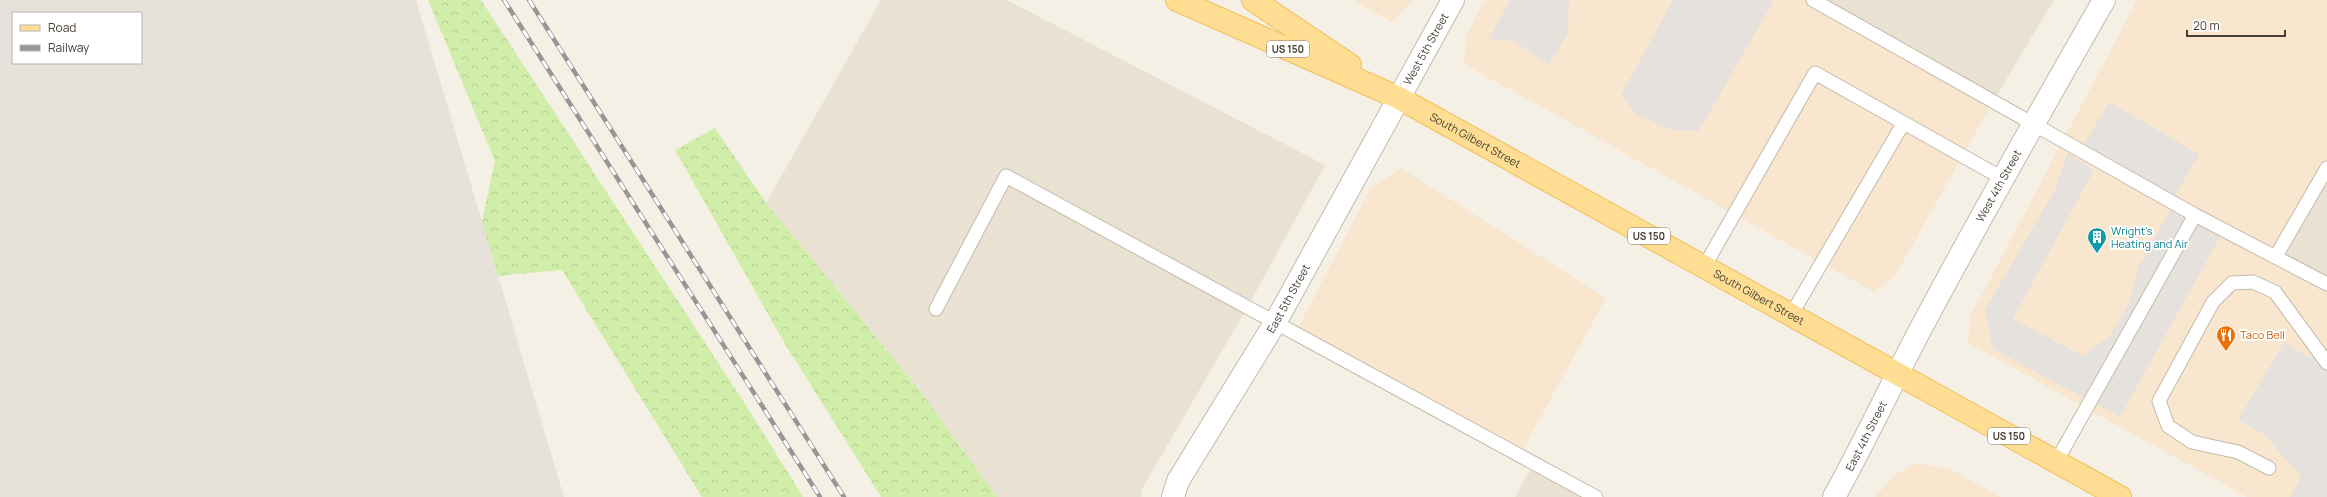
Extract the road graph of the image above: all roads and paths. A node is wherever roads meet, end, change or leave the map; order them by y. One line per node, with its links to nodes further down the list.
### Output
1 (1177, 0): 6 (main road, South Gilbert Street / US 150)
2 (1253, 0): 6 (main road, South Gilbert Street / US 150)
3 (1453, 0): 6 (street, West 5th Street)
4 (1813, 0): 7 (lane)
5 (2104, 0): 7 (street, West 4th Street)
6 (1399, 98): 13 (main road, South Gilbert Street / US 150); 17 (street, East 5th Street)
7 (2033, 123): 10 (street, West 4th Street); 11 (lane)
8 (1903, 124): 10 (lane); 13 (lane); 16 (lane)
9 (2327, 168): 12 (lane)
10 (2002, 178): 19 (street, West 4th Street)
11 (2195, 215): 12 (lane); 20 (lane)
12 (2276, 256): 14 (lane)
13 (1704, 267): 16 (main road, South Gilbert Street / US 150)
14 (2327, 284)
15 (936, 309): 17 (lane)
16 (1791, 315): 19 (main road, South Gilbert Street / US 150)
17 (1275, 323): 22 (street, East 5th Street); 23 (lane)
18 (2327, 363): 21 (lane)
19 (1899, 374): 20 (main road, South Gilbert Street / US 150); 24 (street, East 4th Street)
20 (2056, 462): 25 (main road, South Gilbert Street / US 150)
21 (2269, 468)
22 (1173, 497)
23 (1596, 497)
24 (1834, 497)
25 (2120, 497)

